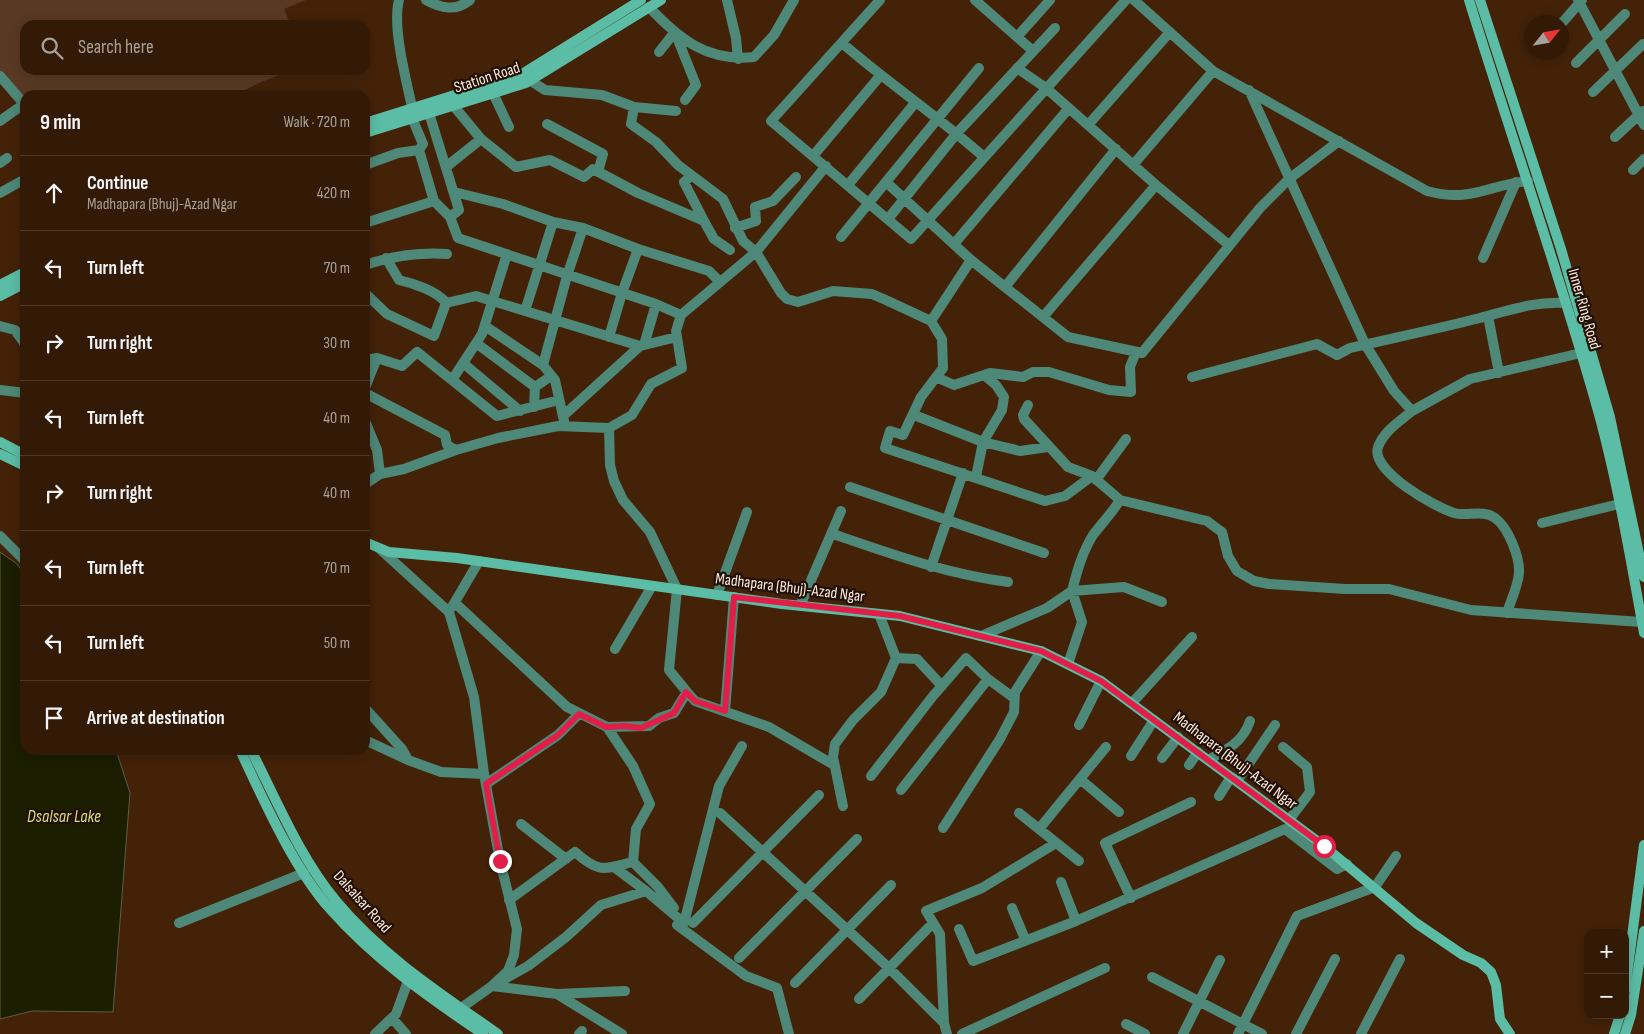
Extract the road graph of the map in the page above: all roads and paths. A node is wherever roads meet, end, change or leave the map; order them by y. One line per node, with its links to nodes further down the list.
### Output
1 (399, 0): 48 (street)
2 (426, 0): 3 (street)
3 (470, 0)
4 (661, 0): 15 (street, Station Road)
5 (727, 0): 27 (street)
6 (794, 0): 27 (street)
7 (880, 0): 23 (street)
8 (975, 0): 21 (street)
9 (1050, 0): 21 (street)
10 (1126, 0): 36 (street)
11 (1134, 0): 19 (street)
12 (1469, 0): 76 (street, Inner Ring Road)
13 (1480, 0): 189 (street, Inner Ring Road)
14 (1580, 1): 17 (street); 22 (street)
15 (645, 4): 20 (street); 35 (street, Station Road); 48 (street, Station Road)
16 (1624, 14): 22 (street)
17 (1569, 15)
18 (1055, 28): 25 (street)
19 (1170, 32): 32 (street); 55 (street)
20 (675, 34): 26 (street); 27 (street); 41 (street)
21 (1016, 37): 25 (street)
22 (1598, 39): 28 (street); 31 (street)
23 (842, 43): 34 (street); 64 (street)
24 (1643, 44): 31 (street)
25 (1033, 51): 30 (street)
26 (659, 52)
27 (738, 59)
28 (1576, 63)
29 (979, 68): 51 (street)
30 (1017, 68): 36 (street); 58 (street)
31 (1615, 70): 38 (street); 50 (street)
32 (1213, 71): 37 (street); 68 (street)
33 (0, 76): 40 (street)
34 (880, 76): 42 (street); 64 (street)
35 (531, 81): 39 (street, Station Road); 44 (street)
36 (1046, 88): 46 (street); 65 (street)
37 (1249, 90): 61 (street); 75 (street)
38 (1593, 92)
39 (493, 93): 43 (street, Station Road); 56 (street)
40 (20, 99)
41 (685, 100)
42 (915, 103): 51 (street); 80 (street)
43 (453, 106): 49 (street, Station Road); 60 (street)
44 (634, 107): 47 (street); 73 (street)
45 (20, 108): 52 (street)
46 (1069, 108): 55 (street); 96 (street)
47 (676, 111)
48 (412, 112): 49 (street, Station Road); 53 (street, Station Road); 57 (street, Station Road); 63 (street)
49 (429, 113): 70 (street)
50 (1642, 117): 59 (street)
51 (936, 119): 58 (street); 78 (street)
52 (0, 121)
53 (370, 121)
54 (547, 124): 72 (street)
55 (1088, 125): 62 (street)
56 (509, 127)
57 (370, 131)
58 (957, 133): 65 (street); 84 (street)
59 (1616, 136)
60 (481, 139): 70 (street); 72 (street)
61 (1339, 141): 75 (street); 79 (street)
62 (1116, 149): 68 (street); 113 (street)
63 (420, 150): 67 (street); 85 (street)
64 (813, 156): 69 (street)
65 (984, 157): 89 (street)
66 (1644, 159): 71 (street)
67 (370, 163)
68 (1133, 165): 81 (street)
69 (826, 166): 80 (street); 100 (street)
70 (446, 167): 82 (street)
71 (1633, 170)
72 (598, 172): 91 (street)
73 (692, 176): 91 (street); 94 (street)
74 (796, 177): 94 (street)
75 (1288, 178): 97 (street); 133 (street)
76 (1528, 181): 79 (street); 119 (street, Inner Ring Road)
77 (20, 182): 83 (street)
78 (886, 182): 84 (street); 86 (street)
79 (1516, 182): 104 (street)
80 (848, 185): 86 (street)
81 (1156, 185): 97 (street); 124 (street)
82 (454, 192): 87 (street); 92 (street)
83 (0, 193)
84 (904, 198): 88 (street); 89 (street)
85 (434, 201): 87 (street); 90 (street)
86 (869, 203): 88 (street); 95 (street)
87 (450, 217): 102 (street)
88 (888, 219): 89 (street)
89 (928, 220): 96 (street)
90 (370, 221)
91 (704, 221): 99 (street)
92 (553, 222): 93 (street); 107 (street)
93 (583, 228): 98 (street); 109 (street)
94 (735, 228): 100 (street)
95 (841, 237)
96 (954, 244): 105 (street)
97 (1229, 245): 135 (street)
98 (638, 249): 110 (street); 114 (street)
99 (730, 250)
100 (756, 252): 110 (street); 126 (street)
101 (447, 254): 103 (street)
102 (507, 254): 107 (street); 117 (street)
103 (386, 258): 106 (street); 118 (street)
104 (1483, 258)
105 (971, 260): 113 (street); 126 (street)
106 (370, 263)
107 (538, 266): 109 (street); 121 (street)
108 (20, 275): 111 (street)
109 (567, 276): 114 (street); 125 (street)
110 (720, 282): 122 (street)
111 (0, 285)
112 (20, 286): 115 (street)
113 (1005, 287): 124 (street)
114 (622, 293): 120 (street); 130 (street)
115 (0, 296)
116 (370, 298): 118 (street)
117 (493, 302): 118 (street); 121 (street); 128 (street)
118 (446, 303)
119 (1566, 303): 123 (street); 136 (street, Inner Ring Road)
120 (656, 304): 122 (street); 134 (street)
121 (525, 312): 125 (street)
122 (681, 315): 131 (street)
123 (1488, 316): 133 (street); 141 (street)
124 (1043, 317): 135 (street)
125 (556, 321): 130 (street); 140 (street)
126 (931, 321): 146 (street)
127 (0, 326): 129 (street)
128 (485, 326): 132 (street); 140 (street)
129 (20, 335)
130 (609, 337): 134 (street)
131 (677, 337): 134 (street); 159 (street)
132 (476, 344): 139 (street); 148 (street)
133 (1365, 344): 145 (street); 156 (street)
134 (642, 345): 158 (street)
135 (1136, 352): 142 (street)
136 (1581, 352): 141 (street); 176 (street, Inner Ring Road)
137 (377, 358): 138 (street); 143 (street); 147 (street)
138 (370, 359)
139 (463, 363): 147 (street); 155 (street)
140 (543, 365): 144 (street)
141 (1499, 373): 156 (street)
142 (984, 375): 146 (street); 163 (street)
143 (370, 376)
144 (551, 376): 148 (street); 152 (street)
145 (1192, 376)
146 (936, 377): 157 (street)
147 (452, 380): 155 (street)
148 (535, 387): 154 (street)
149 (0, 390): 150 (street)
150 (20, 392)
151 (370, 396): 165 (street)
152 (560, 400): 154 (street); 158 (street)
153 (1028, 404): 164 (street)
154 (534, 407): 155 (street)
155 (520, 410)
156 (1412, 411): 199 (street)
157 (914, 415): 163 (street); 169 (street)
158 (564, 421): 159 (street); 165 (street)
159 (609, 428): 192 (street)
160 (370, 433): 170 (street)
161 (1126, 439): 172 (street)
162 (0, 442): 166 (street)
163 (983, 442): 164 (street); 171 (street)
164 (1048, 447): 172 (street)
165 (456, 450): 170 (street)
166 (20, 452)
167 (0, 454): 168 (street)
168 (20, 464)
169 (963, 473): 171 (street); 179 (street)
170 (380, 474): 173 (street)
171 (976, 477): 172 (street)
172 (1094, 478): 175 (street)
173 (370, 481)
174 (850, 487): 179 (street)
175 (1120, 500): 193 (street); 199 (street)
176 (1619, 504): 180 (street); 201 (street, Inner Ring Road)
177 (841, 511): 181 (street)
178 (746, 512): 194 (street)
179 (949, 522): 185 (street); 188 (street)
180 (1542, 523)
181 (833, 534): 188 (street); 197 (street)
182 (0, 536): 186 (street)
183 (370, 544): 184 (street, Madhapara (Bhuj)-Azad Ngar)
184 (379, 548): 187 (street, Madhapara (Bhuj)-Azad Ngar); 198 (street)
185 (1044, 553)
186 (20, 555)
187 (478, 561): 191 (street, Madhapara (Bhuj)-Azad Ngar); 198 (street)
188 (932, 567): 190 (street)
189 (1644, 577)
190 (1008, 582)
191 (652, 586): 192 (street, Madhapara (Bhuj)-Azad Ngar); 205 (street)
192 (677, 589): 194 (street, Madhapara (Bhuj)-Azad Ngar); 212 (street)
193 (1072, 591): 196 (street); 203 (street); 208 (street)
194 (717, 596): 195 (street, Madhapara (Bhuj)-Azad Ngar)
195 (734, 597): 197 (street, Madhapara (Bhuj)-Azad Ngar); 215 (street)
196 (1162, 602)
197 (800, 606): 200 (street, Madhapara (Bhuj)-Azad Ngar)
198 (452, 608): 217 (street); 238 (street)
199 (1507, 613): 201 (street)
200 (879, 614): 203 (street, Madhapara (Bhuj)-Azad Ngar); 207 (street)
201 (1641, 622): 202 (street, Inner Ring Road)
202 (1644, 633)
203 (981, 636): 206 (street, Madhapara (Bhuj)-Azad Ngar)
204 (1192, 637): 214 (street)
205 (615, 649)
206 (1041, 651): 208 (street, Madhapara (Bhuj)-Azad Ngar); 213 (street)
207 (896, 658): 211 (street); 235 (street)
208 (1068, 664): 210 (street, Madhapara (Bhuj)-Azad Ngar)
209 (988, 679): 211 (street); 213 (street); 241 (street)
210 (1101, 681): 214 (street, Madhapara (Bhuj)-Azad Ngar); 220 (street)
211 (942, 686): 237 (street)
212 (686, 692): 215 (street); 222 (street)
213 (1014, 698): 251 (street)
214 (1132, 703): 218 (street, Madhapara (Bhuj)-Azad Ngar)
215 (725, 711): 235 (street)
216 (370, 714): 233 (street)
217 (579, 714): 222 (street); 238 (street)
218 (1154, 720): 223 (street, Madhapara (Bhuj)-Azad Ngar); 231 (street)
219 (1250, 721): 234 (street)
220 (1079, 725)
221 (1275, 725): 240 (street)
222 (606, 727): 260 (street)
223 (1178, 737): 228 (street, Madhapara (Bhuj)-Azad Ngar); 232 (street)
224 (370, 742): 233 (street)
225 (742, 746): 274 (street)
226 (1106, 747): 239 (street)
227 (1283, 747): 249 (street)
228 (1198, 752): 234 (street, Madhapara (Bhuj)-Azad Ngar); 236 (street)
229 (243, 755): 263 (street, Dalsalsar Road)
230 (254, 755): 295 (street, Dalsalsar Road)
231 (1131, 756)
232 (1162, 758)
233 (408, 760): 238 (street)
234 (1208, 760): 240 (street, Madhapara (Bhuj)-Azad Ngar)
235 (834, 765): 245 (street)
236 (1189, 765)
237 (871, 776)
238 (485, 779): 270 (street)
239 (1080, 779): 246 (street); 252 (street)
240 (1234, 779): 243 (street); 249 (street, Madhapara (Bhuj)-Azad Ngar)
241 (901, 790)
242 (818, 795): 256 (street)
243 (1219, 796)
244 (1191, 802): 269 (street)
245 (843, 806)
246 (1119, 812)
247 (720, 813): 256 (street)
248 (1019, 813): 252 (street)
249 (1289, 820): 261 (street, Madhapara (Bhuj)-Azad Ngar)
250 (521, 824): 258 (street)
251 (943, 828)
252 (1039, 829): 254 (street)
253 (857, 839): 268 (street)
254 (1056, 843): 259 (street); 275 (street)
255 (1644, 845): 286 (street)
256 (764, 853): 268 (street); 274 (street)
257 (1396, 856): 266 (street)
258 (566, 859): 262 (street); 270 (street)
259 (1079, 861)
260 (633, 862): 262 (street); 274 (street)
261 (1347, 864): 266 (street, Madhapara (Bhuj)-Azad Ngar); 269 (street)
262 (614, 866): 267 (street)
263 (304, 873): 273 (street); 288 (street, Dalsalsar Road)
264 (1061, 882): 272 (street)
265 (891, 885): 277 (street)
266 (1375, 888): 300 (street); 315 (street, Madhapara (Bhuj)-Azad Ngar)
267 (646, 891): 274 (street); 290 (street)
268 (805, 891): 277 (street); 280 (street)
269 (1130, 898): 272 (street)
270 (509, 900): 290 (street)
271 (1012, 908): 279 (street)
272 (1076, 921): 279 (street)
273 (180, 923)
274 (689, 923): 306 (street)
275 (933, 923): 284 (street); 298 (street)
276 (958, 928): 279 (street)
277 (847, 930): 284 (street); 289 (street)
278 (1644, 931): 317 (street)
279 (1025, 939)
280 (739, 958)
281 (1335, 959): 313 (street)
282 (1400, 959): 314 (street)
283 (1220, 960): 294 (street)
284 (889, 968): 293 (street); 298 (street)
285 (1105, 968): 308 (street)
286 (1627, 974)
287 (1152, 977): 294 (street)
288 (408, 981): 296 (street); 303 (street, Dalsalsar Road)
289 (794, 983)
290 (492, 986): 292 (street); 295 (street)
291 (625, 991): 292 (street)
292 (557, 994): 305 (street)
293 (858, 999)
294 (1200, 1001): 300 (street); 310 (street)
295 (461, 1008): 304 (street, Dalsalsar Road)
296 (392, 1018): 301 (street); 302 (street)
297 (1619, 1019): 316 (street)
298 (944, 1023): 307 (street)
299 (1126, 1024): 309 (street)
300 (1243, 1024): 311 (street); 312 (street)
301 (375, 1034)
302 (406, 1034)
303 (483, 1034)
304 (498, 1034)
305 (622, 1034)
306 (789, 1034)
307 (948, 1034)
308 (962, 1034)
309 (1145, 1034)
310 (1183, 1034)
311 (1238, 1034)
312 (1262, 1034)
313 (1296, 1034)
314 (1361, 1034)
315 (1510, 1034)
316 (1614, 1034)
317 (1625, 1034)

